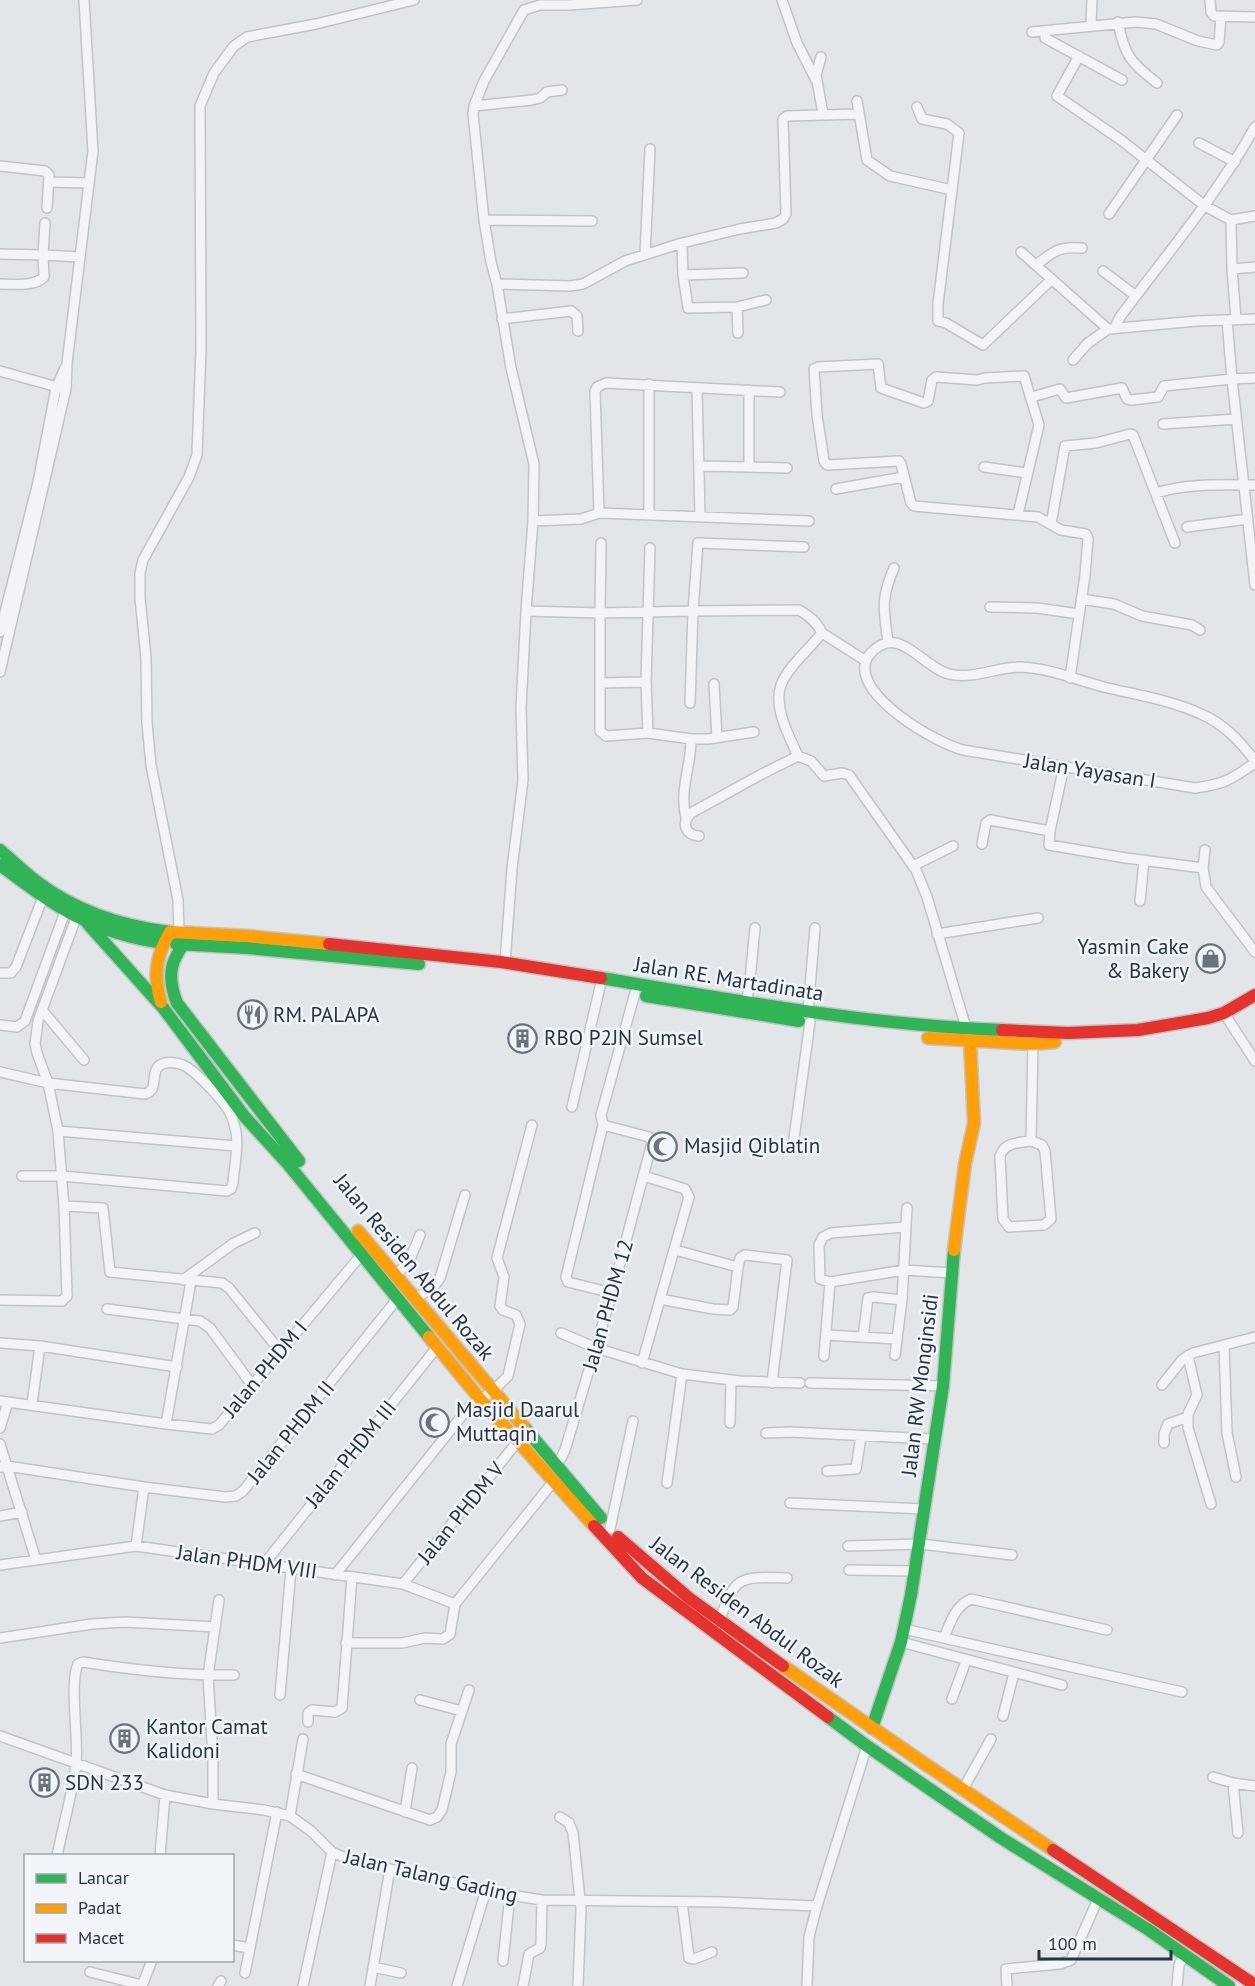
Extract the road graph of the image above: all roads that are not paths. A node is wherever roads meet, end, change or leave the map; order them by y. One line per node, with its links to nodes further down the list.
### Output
1 (84, 0): 32 (street)
2 (414, 0): 148 (street)
3 (636, 0): 20 (street)
4 (782, 0): 15 (street)
5 (1092, 0): 10 (street)
6 (1210, 5): 7 (street)
7 (1221, 16): 8 (street); 9 (street)
8 (1255, 17)
9 (1118, 22): 10 (street); 17 (street)
10 (1091, 24): 11 (street)
11 (1032, 32)
12 (1045, 38): 13 (street)
13 (1079, 56): 16 (street); 28 (street)
14 (821, 57): 15 (street)
15 (816, 80): 22 (street)
16 (1122, 80)
17 (1157, 83)
18 (562, 90): 20 (street)
19 (857, 101): 23 (street)
20 (474, 106): 38 (street)
21 (917, 107): 33 (street)
22 (823, 114): 23 (street); 42 (street)
23 (858, 114): 33 (street)
24 (1177, 115): 28 (street)
25 (1255, 127): 29 (street)
26 (1199, 143): 29 (street)
27 (650, 149): 46 (street)
28 (1148, 159): 34 (street); 36 (street)
29 (1234, 162): 34 (street)
30 (0, 166): 31 (street)
31 (49, 182): 32 (street); 35 (street)
32 (88, 183): 48 (street)
33 (952, 190): 55 (street)
34 (1205, 206): 39 (street); 58 (street)
35 (47, 208)
36 (1109, 214)
37 (1255, 216): 39 (street)
38 (484, 220): 40 (street); 57 (street)
39 (1231, 220): 51 (street)
40 (592, 221)
41 (45, 223): 47 (street)
42 (681, 243): 46 (street); 54 (street)
43 (1082, 248): 49 (street)
44 (1021, 252): 49 (street)
45 (0, 254): 47 (street)
46 (645, 254): 57 (street)
47 (43, 255): 48 (street); 56 (street)
48 (80, 257): 72 (street)
49 (1036, 265): 55 (street)
50 (1255, 267): 51 (street)
51 (1232, 269): 62 (street)
52 (1103, 271): 58 (street)
53 (743, 273): 54 (street)
54 (683, 276): 60 (street)
55 (1051, 280): 64 (street)
56 (0, 284)
57 (497, 284): 61 (street)
58 (1136, 296): 64 (street)
59 (766, 300): 60 (street)
60 (736, 307): 66 (street)
61 (502, 319): 65 (street); 94 (street)
62 (1232, 319): 63 (street); 64 (street); 70 (street)
63 (1255, 319)
64 (1111, 329): 67 (street)
65 (578, 331)
66 (738, 333)
67 (1073, 360)
68 (0, 371): 72 (street)
69 (1255, 378): 70 (street)
70 (1232, 379): 76 (street); 77 (street)
71 (649, 384): 73 (street); 89 (street); 90 (street)
72 (61, 388): 113 (street); 117 (street)
73 (697, 389): 74 (street); 79 (street)
74 (749, 390): 75 (street); 80 (street)
75 (780, 392)
76 (1032, 397): 83 (street); 84 (street)
77 (1236, 419): 78 (street); 85 (street)
78 (1163, 424)
79 (700, 466): 80 (street); 92 (street)
80 (749, 467): 82 (street)
81 (984, 467): 83 (street)
82 (787, 468)
83 (1027, 473): 91 (street)
84 (904, 477): 87 (street); 91 (street)
85 (1244, 485): 86 (street); 88 (street); 93 (street)
86 (1255, 485)
87 (836, 489)
88 (1156, 493): 96 (street); 100 (street)
89 (599, 513): 90 (street); 94 (street)
90 (649, 514): 92 (street)
91 (1018, 514): 96 (street)
92 (700, 516): 95 (street)
93 (1248, 519): 97 (street); 98 (street)
94 (533, 521): 107 (street)
95 (808, 521)
96 (1051, 524): 105 (street)
97 (1187, 527)
98 (1253, 542): 104 (street)
99 (602, 543): 109 (street)
100 (1175, 543)
101 (650, 548): 110 (street)
102 (804, 548): 108 (street)
103 (894, 568): 115 (street)
104 (1255, 585)
105 (1081, 599): 111 (street); 112 (street)
106 (990, 607): 111 (street)
107 (526, 611): 109 (street); 152 (street)
108 (693, 611): 110 (street); 114 (street); 122 (street)
109 (600, 613): 110 (street); 120 (street)
110 (649, 613): 119 (street)
111 (1079, 614): 118 (street)
112 (1200, 630)
113 (0, 632)
114 (827, 636): 116 (street); 127 (street)
115 (888, 643): 116 (street); 118 (street)
116 (867, 661): 129 (street, Jalan Yayasan I)
117 (0, 672)
118 (1070, 678): 128 (street)
119 (646, 682): 120 (street); 124 (street)
120 (600, 683): 124 (street)
121 (714, 684): 125 (street)
122 (690, 703)
123 (753, 732): 125 (street)
124 (648, 733): 126 (street)
125 (717, 738): 126 (street)
126 (691, 739): 130 (street)
127 (798, 756): 130 (street); 139 (street)
128 (1255, 762): 129 (street, Jalan Yayasan I)
129 (1064, 766): 131 (street)
130 (686, 818): 132 (street)
131 (1050, 831): 133 (street); 137 (street)
132 (699, 836)
133 (982, 844)
134 (953, 846): 139 (street)
135 (0, 850): 148 (main road)
136 (1205, 850): 140 (street)
137 (1144, 861): 140 (street); 142 (street)
138 (0, 865): 141 (main road)
139 (913, 866): 147 (street)
140 (1203, 868): 150 (street)
141 (43, 897): 143 (main road); 153 (street)
142 (1140, 901)
143 (76, 918): 149 (main road); 160 (main road, Jalan Residen Abdul Rozak); 161 (street); 164 (street)
144 (1038, 918): 147 (street)
145 (755, 928): 158 (street)
146 (815, 928): 162 (street)
147 (937, 934): 165 (street)
148 (181, 936): 149 (main road); 151 (main road, Jalan RE. Martadinata); 194 (main road, Jalan Residen Abdul Rozak)
149 (163, 943): 160 (main road)
150 (1255, 952)
151 (386, 956): 152 (main road, Jalan RE. Martadinata); 154 (main road)
152 (505, 963): 154 (main road, Jalan RE. Martadinata)
153 (0, 973)
154 (566, 977): 155 (main road); 158 (main road, Jalan RE. Martadinata)
155 (600, 987): 156 (main road); 172 (street)
156 (635, 993): 162 (main road); 175 (street)
157 (1255, 995): 163 (main road)
158 (746, 1000): 162 (main road, Jalan RE. Martadinata)
159 (1255, 1008): 163 (main road)
160 (164, 1009): 173 (main road, Jalan Residen Abdul Rozak)
161 (42, 1010): 168 (street); 171 (street)
162 (809, 1017): 165 (main road); 177 (street)
163 (1226, 1017): 166 (main road); 169 (street)
164 (0, 1025)
165 (969, 1036): 166 (main road); 167 (main road); 193 (main road, Jalan RW Monginsidi)
166 (1063, 1037): 167 (main road)
167 (1033, 1044): 178 (street)
168 (84, 1060)
169 (1255, 1061)
170 (0, 1072): 171 (street)
171 (48, 1083): 173 (street); 176 (street)
172 (572, 1107)
173 (235, 1112): 179 (street); 190 (main road, Jalan Residen Abdul Rozak)
174 (532, 1125): 227 (street)
175 (603, 1125): 182 (street, Jalan PHDM 12); 197 (street)
176 (58, 1131): 179 (street); 181 (street)
177 (794, 1138)
178 (1031, 1141): 178 (street)
179 (236, 1146): 181 (street)
180 (22, 1176): 181 (street)
181 (62, 1176): 184 (street)
182 (644, 1176): 189 (street); 197 (street, Jalan PHDM 12)
183 (465, 1195): 199 (street)
184 (64, 1206): 195 (street); 201 (street)
185 (907, 1208): 186 (street)
186 (905, 1227): 192 (street); 196 (street)
187 (255, 1233): 195 (street)
188 (420, 1235): 194 (street)
189 (675, 1250): 191 (street); 200 (street)
190 (362, 1254): 198 (main road, Jalan Residen Abdul Rozak); 215 (street, Jalan PHDM I)
191 (738, 1267): 200 (street); 223 (street)
192 (904, 1270): 193 (street); 196 (street); 202 (street)
193 (952, 1273): 226 (main road, Jalan RW Monginsidi)
194 (396, 1276): 199 (main road, Jalan Residen Abdul Rozak)
195 (187, 1280): 204 (street); 215 (street)
196 (830, 1282): 206 (street)
197 (612, 1293): 214 (street, Jalan PHDM 12)
198 (398, 1298): 213 (main road, Jalan Residen Abdul Rozak); 248 (street, Jalan PHDM II)
199 (415, 1298): 227 (main road, Jalan Residen Abdul Rozak)
200 (660, 1299): 219 (street)
201 (0, 1300)
202 (902, 1300): 207 (street); 209 (street)
203 (107, 1309): 204 (street)
204 (185, 1318): 220 (street); 224 (street)
205 (561, 1333): 214 (street)
206 (826, 1335): 207 (street); 218 (street)
207 (863, 1337): 209 (street)
208 (1255, 1337): 211 (street)
209 (897, 1339): 216 (street)
210 (0, 1342): 212 (street)
211 (1224, 1345): 217 (street); 245 (street)
212 (40, 1346): 220 (street); 230 (street)
213 (438, 1346): 228 (main road, Jalan Residen Abdul Rozak); 260 (street, Jalan PHDM III)
214 (596, 1348): 219 (street); 242 (street, Jalan PHDM 12)
215 (280, 1351): 224 (street, Jalan PHDM I)
216 (895, 1355)
217 (1189, 1355): 225 (street); 231 (street)
218 (824, 1356)
219 (642, 1363): 221 (street)
220 (177, 1367): 234 (street)
221 (682, 1374): 222 (street); 247 (street)
222 (731, 1380): 223 (street); 233 (street)
223 (772, 1383): 226 (street)
224 (252, 1385): 234 (street, Jalan PHDM I)
225 (1162, 1385)
226 (943, 1386): 238 (main road, Jalan RW Monginsidi)
227 (493, 1391): 228 (street); 242 (main road, Jalan Residen Abdul Rozak)
228 (480, 1399): 239 (main road, Jalan Residen Abdul Rozak); 265 (street)
229 (4, 1401): 230 (street, Jalan PHDM I); 235 (street)
230 (32, 1404): 234 (street, Jalan PHDM I)
231 (1188, 1417): 240 (street); 250 (street)
232 (633, 1421): 254 (street)
233 (730, 1423)
234 (166, 1424)
235 (0, 1428)
236 (766, 1433): 237 (street)
237 (861, 1436): 238 (street); 244 (street)
238 (933, 1439): 251 (main road, Jalan RW Monginsidi)
239 (518, 1441): 246 (main road, Jalan Residen Abdul Rozak); 268 (street, Jalan PHDM V)
240 (1164, 1443)
241 (0, 1444): 243 (street)
242 (555, 1463): 254 (main road, Jalan Residen Abdul Rozak)
243 (4, 1466): 248 (street, Jalan PHDM II); 252 (street)
244 (827, 1471)
245 (1236, 1477)
246 (552, 1482): 270 (street); 296 (main road, Jalan Residen Abdul Rozak)
247 (667, 1483)
248 (144, 1487): 256 (street)
249 (790, 1503): 251 (street)
250 (1211, 1504)
251 (924, 1509): 255 (main road, Jalan RW Monginsidi)
252 (22, 1512): 253 (street); 259 (street)
253 (0, 1516)
254 (610, 1529): 271 (main road, Jalan Residen Abdul Rozak)
255 (922, 1544): 257 (street); 258 (street); 264 (main road, Jalan RW Monginsidi)
256 (136, 1546): 259 (street, Jalan PHDM VIII); 260 (street, Jalan PHDM VIII)
257 (848, 1546)
258 (1012, 1555)
259 (36, 1560): 261 (street, Jalan PHDM VIII)
260 (264, 1564): 262 (street, Jalan PHDM VIII)
261 (0, 1565)
262 (291, 1569): 265 (street, Jalan PHDM VIII); 286 (street)
263 (849, 1570): 264 (street)
264 (915, 1571): 273 (main road, Jalan RW Monginsidi)
265 (334, 1575): 266 (street, Jalan PHDM VIII)
266 (352, 1577): 268 (street, Jalan PHDM VIII); 278 (street)
267 (787, 1578): 271 (street)
268 (403, 1584): 270 (street, Jalan PHDM VIII)
269 (219, 1600): 272 (street)
270 (455, 1604): 278 (street)
271 (720, 1620): 292 (main road, Jalan Residen Abdul Rozak)
272 (215, 1627): 275 (street); 281 (street)
273 (904, 1629): 276 (street); 277 (main road, Jalan RW Monginsidi)
274 (1107, 1630): 276 (street)
275 (0, 1638)
276 (944, 1638): 285 (street)
277 (901, 1642): 279 (street); 292 (main road, Jalan RW Monginsidi)
278 (346, 1643): 291 (street)
279 (966, 1660): 280 (street); 287 (street)
280 (1014, 1673): 283 (street); 290 (street)
281 (208, 1676): 282 (street); 297 (street); 305 (street)
282 (234, 1676)
283 (1062, 1685)
284 (468, 1690): 289 (street)
285 (1182, 1692)
286 (280, 1695)
287 (952, 1699)
288 (420, 1700): 289 (street)
289 (462, 1711): 307 (street)
290 (1003, 1716)
291 (308, 1722)
292 (872, 1728): 303 (main road, Jalan Residen Abdul Rozak)
293 (0, 1736): 297 (street, Jalan Talang Gading)
294 (303, 1739): 299 (street)
295 (992, 1739): 303 (street)
296 (867, 1746): 317 (main road, Jalan Residen Abdul Rozak); 321 (street)
297 (76, 1764): 304 (street, Jalan Talang Gading); 312 (street)
298 (412, 1768): 307 (street)
299 (296, 1774): 307 (street); 308 (street)
300 (1213, 1777): 301 (street)
301 (1233, 1783): 302 (street); 310 (street)
302 (1255, 1786)
303 (962, 1791): 332 (main road, Jalan Residen Abdul Rozak)
304 (165, 1795): 305 (street, Jalan Talang Gading); 313 (street)
305 (213, 1804): 306 (street, Jalan Talang Gading)
306 (277, 1812): 308 (street, Jalan Talang Gading); 323 (street)
307 (405, 1812)
308 (290, 1816): 311 (street, Jalan Talang Gading)
309 (560, 1817): 319 (street)
310 (1238, 1833)
311 (332, 1852): 314 (street, Jalan Talang Gading); 334 (street)
312 (57, 1854)
313 (160, 1854)
314 (390, 1869): 315 (street, Jalan Talang Gading); 328 (street)
315 (486, 1890): 316 (street, Jalan Talang Gading); 336 (street)
316 (510, 1895): 318 (street, Jalan Talang Gading); 326 (street)
317 (1098, 1899): 325 (main road, Jalan Residen Abdul Rozak); 340 (street)
318 (542, 1900): 319 (street, Jalan Talang Gading); 337 (street)
319 (580, 1901): 320 (street, Jalan Talang Gading); 338 (street)
320 (682, 1902): 321 (street, Jalan Talang Gading); 324 (street)
321 (817, 1906): 339 (street)
322 (234, 1945): 323 (street)
323 (250, 1948): 330 (street)
324 (712, 1952)
325 (1184, 1955): 341 (street); 342 (main road, Jalan Residen Abdul Rozak)
326 (503, 1961)
327 (151, 1962): 333 (street)
328 (373, 1967): 331 (street); 335 (street)
329 (90, 1972): 333 (street)
330 (245, 1973)
331 (401, 1973)
332 (1255, 1985)
333 (142, 1986)
334 (303, 1986)
335 (370, 1986)
336 (457, 1986)
337 (523, 1986)
338 (578, 1986)
339 (807, 1986)
340 (1007, 1986)
341 (1177, 1986)
342 (1229, 1986)

